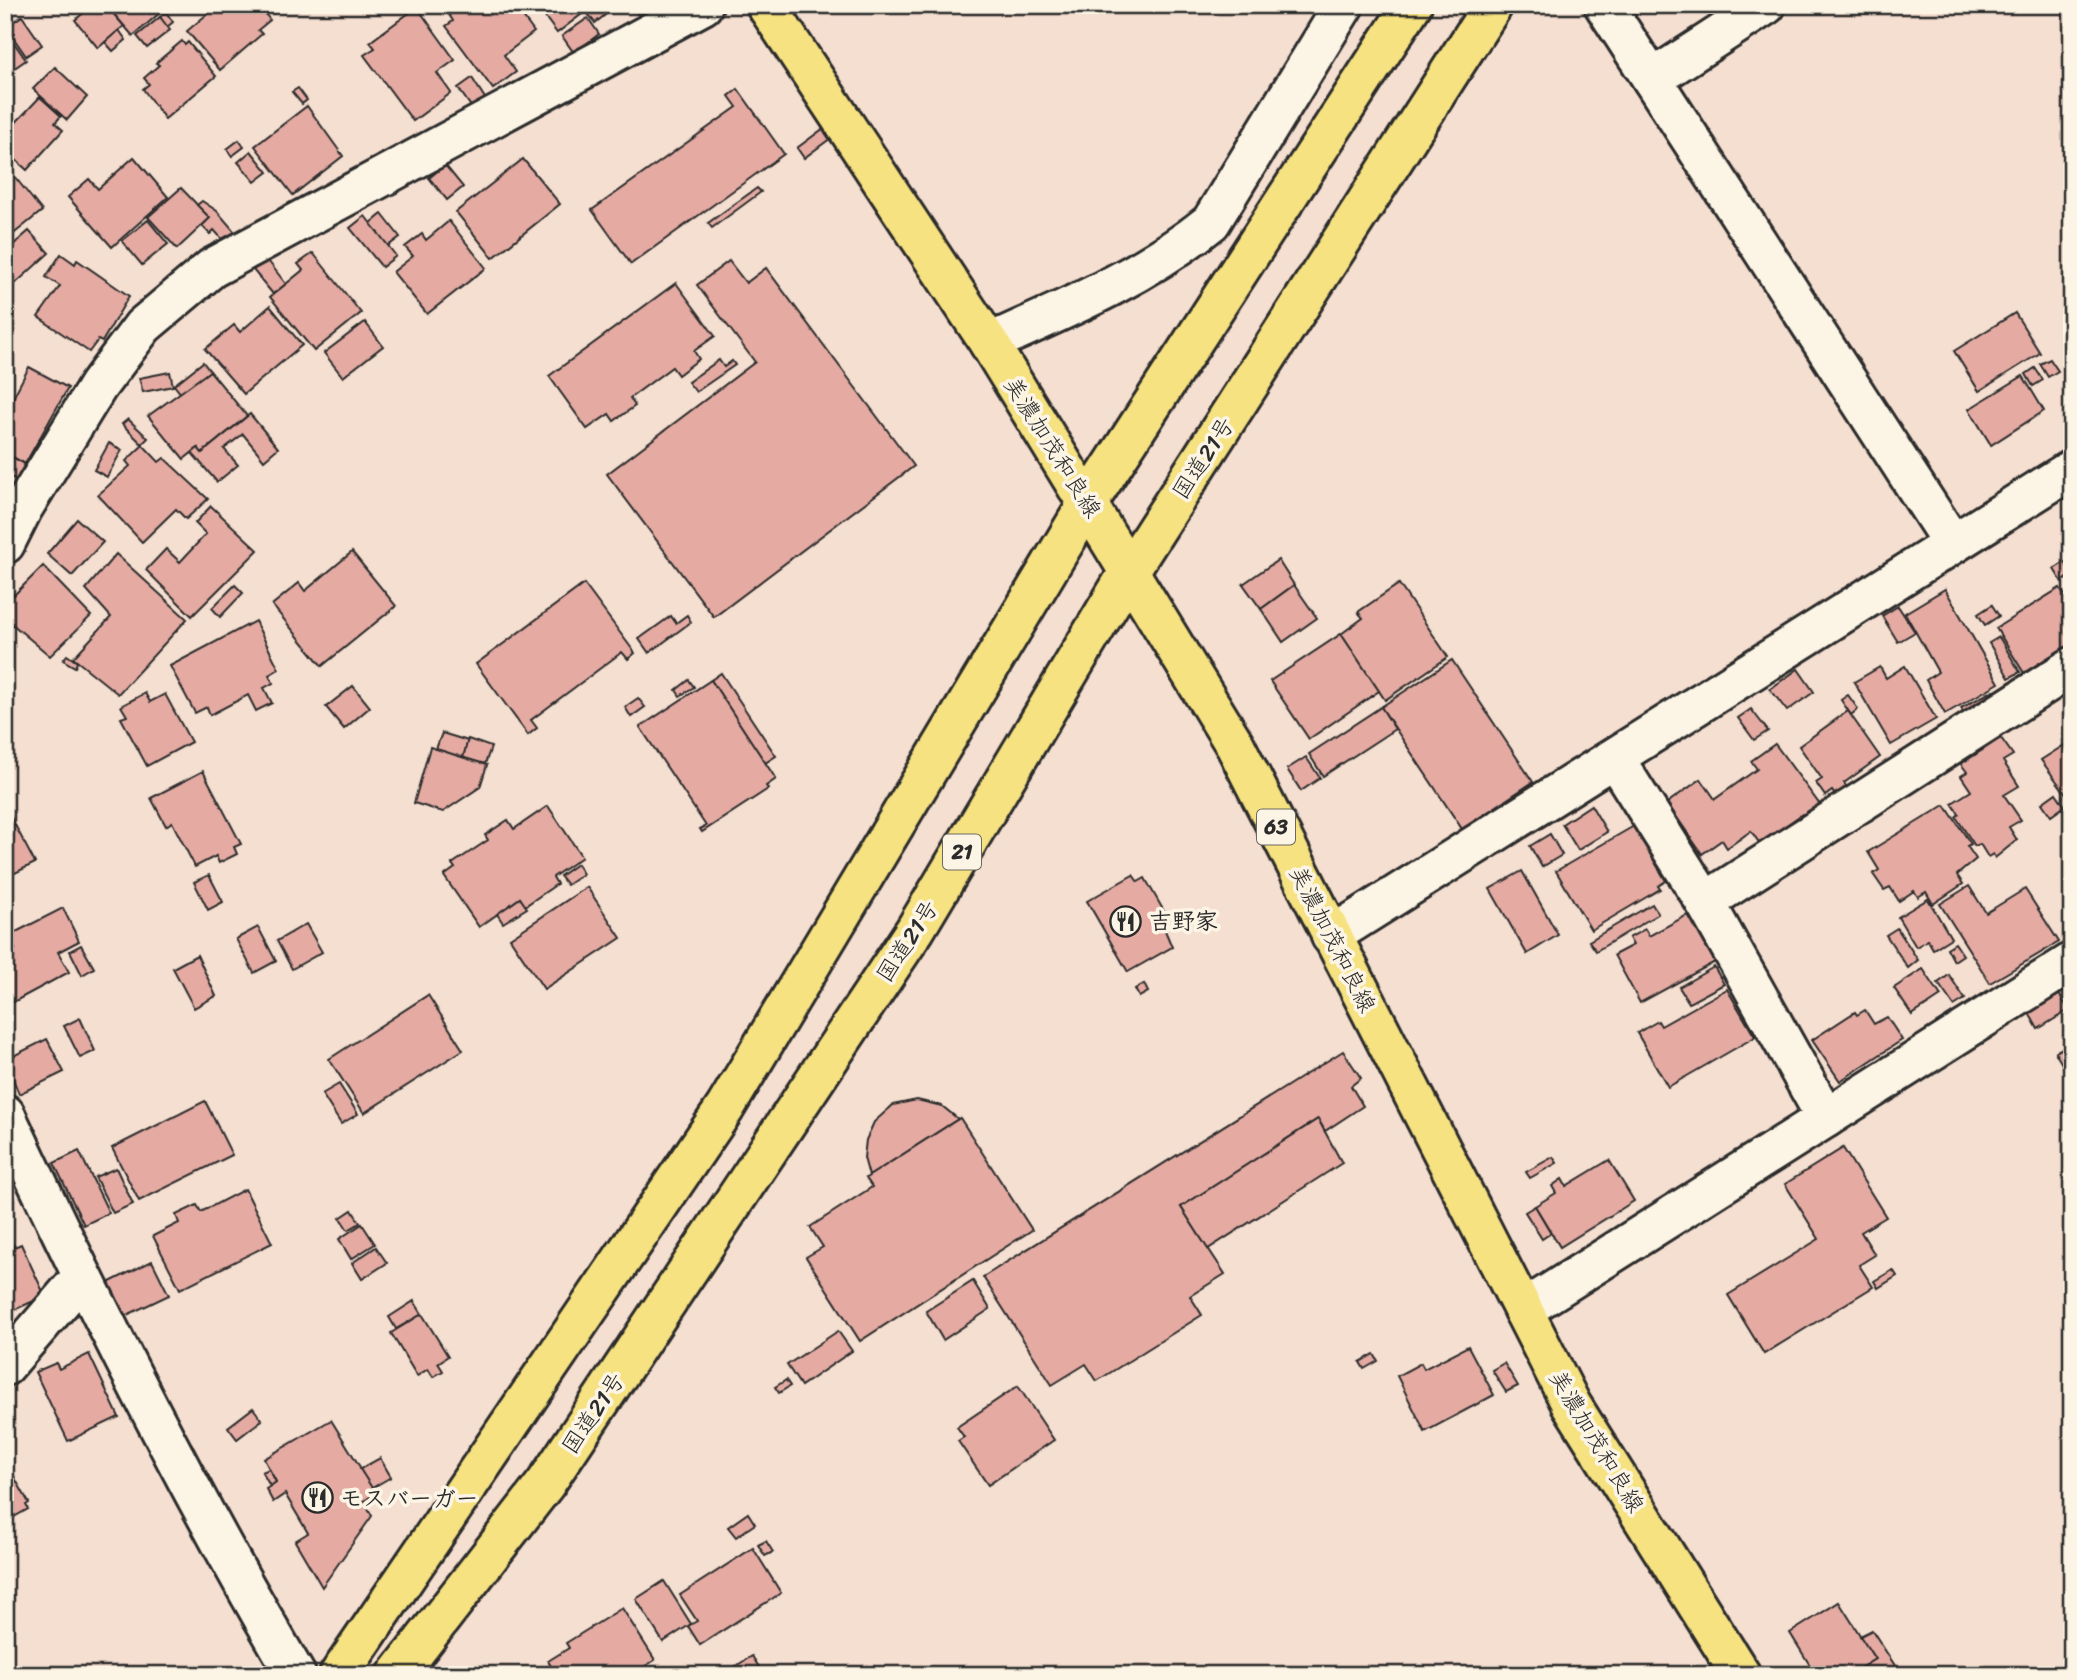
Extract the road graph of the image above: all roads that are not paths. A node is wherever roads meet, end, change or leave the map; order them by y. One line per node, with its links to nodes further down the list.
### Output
1 (703, 5): 13 (street)
2 (766, 5): 9 (main road, 美濃加茂和良線 / 63)
3 (1344, 5): 9 (street)
4 (1412, 5): 11 (main road)
5 (1493, 5): 14 (main road, 国道21号 / 21)
6 (1604, 5): 8 (street)
7 (1766, 5): 8 (street)
8 (1652, 79): 12 (street)
9 (989, 343): 11 (main road, 美濃加茂和良線 / 63)
10 (2072, 470): 12 (street)
11 (1088, 503): 14 (main road, 美濃加茂和良線 / 63); 26 (main road)
12 (1952, 543): 16 (street)
13 (5, 544)
14 (1130, 570): 18 (main road, 美濃加茂和良線 / 63); 27 (main road, 国道21号 / 21)
15 (2072, 667): 17 (street)
16 (1615, 759): 17 (street); 18 (street)
17 (1705, 902): 21 (street)
18 (1331, 936): 23 (main road, 美濃加茂和良線 / 63)
19 (2072, 962): 21 (street)
20 (5, 1114): 22 (street)
21 (1826, 1118): 23 (street)
22 (81, 1278): 24 (street); 25 (street)
23 (1523, 1310): 28 (main road, 美濃加茂和良線 / 63)
24 (5, 1366)
25 (296, 1675)
26 (339, 1675)
27 (397, 1675)
28 (1741, 1675)

